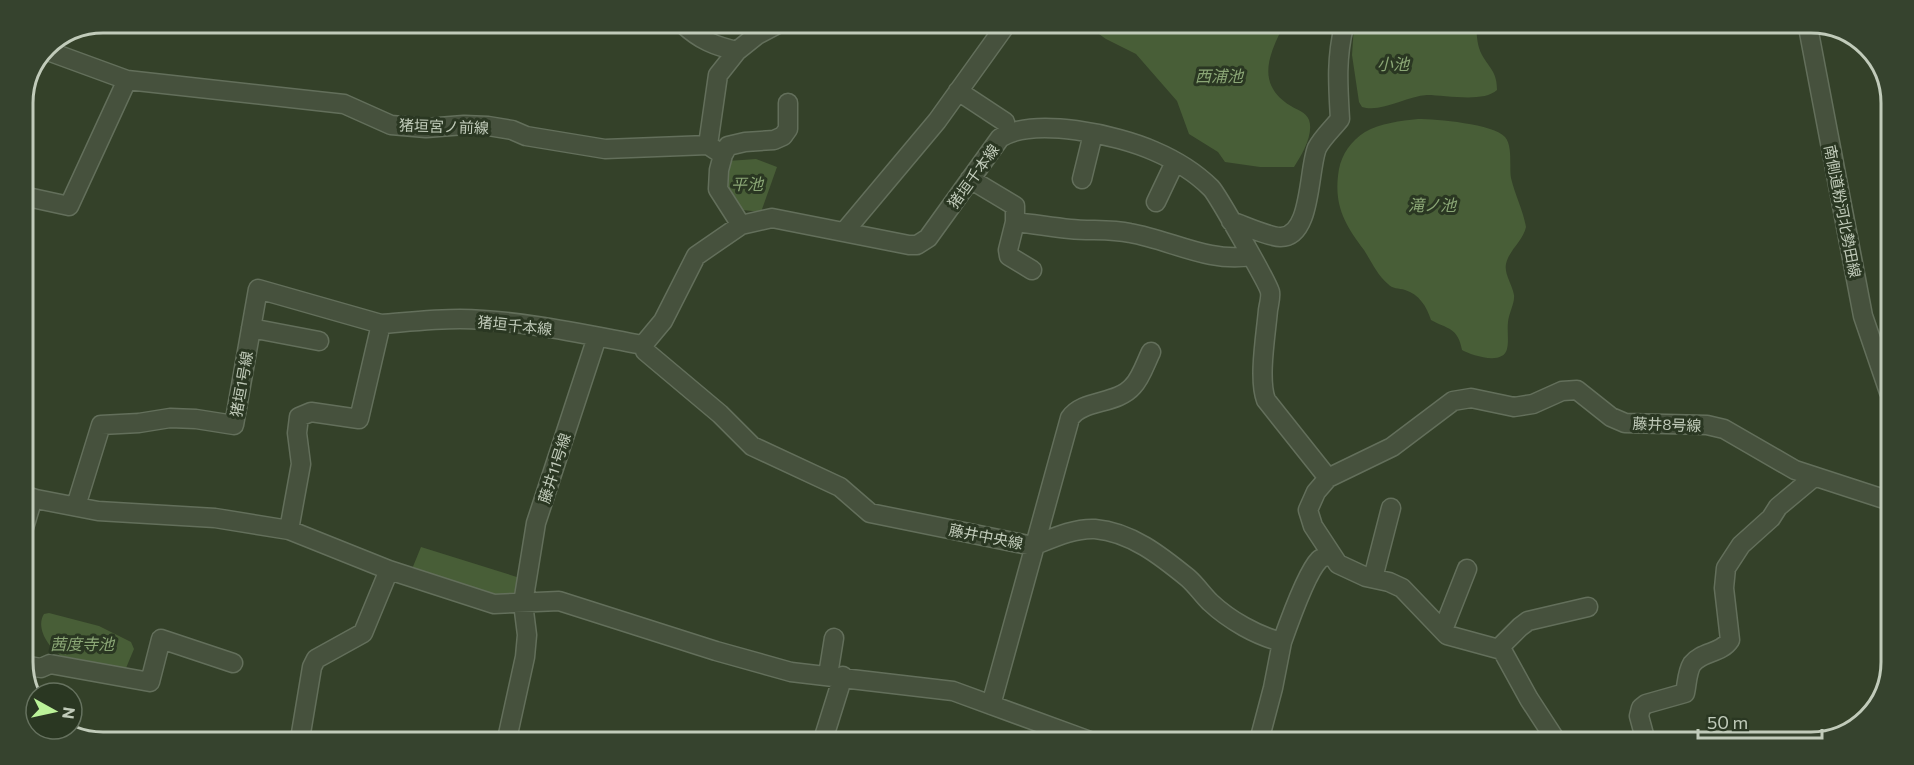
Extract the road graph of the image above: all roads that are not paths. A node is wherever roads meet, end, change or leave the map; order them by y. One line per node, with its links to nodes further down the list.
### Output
1 (693, 33): 6 (street)
2 (761, 33): 6 (street)
3 (1000, 33): 9 (street)
4 (1342, 33): 19 (street)
5 (1809, 33): 31 (street, 南側道粉河北勢田線)
6 (737, 51): 13 (street)
7 (53, 53): 8 (street, 猪垣宮ノ前線)
8 (127, 80): 13 (street, 猪垣宮ノ前線); 17 (street)
9 (958, 91): 11 (street); 22 (street)
10 (788, 102): 13 (street)
11 (1005, 123)
12 (1093, 134): 14 (street, 猪垣千本線); 15 (street, 猪垣千本線); 16 (street)
13 (715, 150): 21 (street)
14 (1175, 162): 18 (street); 19 (street, 猪垣千本線)
15 (970, 179): 20 (street); 22 (street, 猪垣千本線)
16 (1082, 179)
17 (33, 198)
18 (1156, 202)
19 (1231, 221): 23 (street, 猪垣千本線)
20 (1015, 222): 23 (street); 24 (street)
21 (741, 225): 22 (street, 猪垣千本線); 29 (street, 猪垣千本線)
22 (844, 232)
23 (1251, 256): 33 (street, 猪垣千本線)
24 (1032, 270)
25 (381, 324): 26 (street, 猪垣1号線); 27 (street, 猪垣千本線); 38 (street)
26 (251, 328): 28 (street); 36 (street, 猪垣1号線)
27 (597, 337): 29 (street, 猪垣千本線); 44 (street, 藤井11号線)
28 (319, 340)
29 (643, 345): 39 (street, 藤井中央線)
30 (1151, 352): 39 (street)
31 (1881, 369)
32 (1814, 477): 33 (street, 藤井8号線); 35 (street, 藤井8号線); 51 (street)
33 (1328, 478): 40 (street)
34 (33, 497): 36 (street)
35 (1881, 499)
36 (76, 506): 38 (street)
37 (1391, 508): 43 (street)
38 (289, 530): 42 (street)
39 (1037, 545): 48 (street, 藤井中央線); 55 (street)
40 (1331, 554): 43 (street); 48 (street)
41 (1467, 569): 46 (street)
42 (389, 570): 44 (street); 56 (street)
43 (1373, 578): 46 (street)
44 (524, 603): 54 (street); 57 (street, 藤井11号線)
45 (1588, 607): 50 (street)
46 (1443, 630): 50 (street)
47 (834, 638): 54 (street)
48 (1282, 642): 60 (street)
49 (1742, 646): 51 (street)
50 (1498, 649): 61 (street)
51 (1722, 650): 62 (street)
52 (233, 663): 53 (street)
53 (33, 667)
54 (836, 676): 55 (street); 58 (street)
55 (991, 705): 59 (street)
56 (301, 732)
57 (508, 732)
58 (825, 732)
59 (1065, 732)
60 (1261, 732)
61 (1550, 732)
62 (1644, 732)

